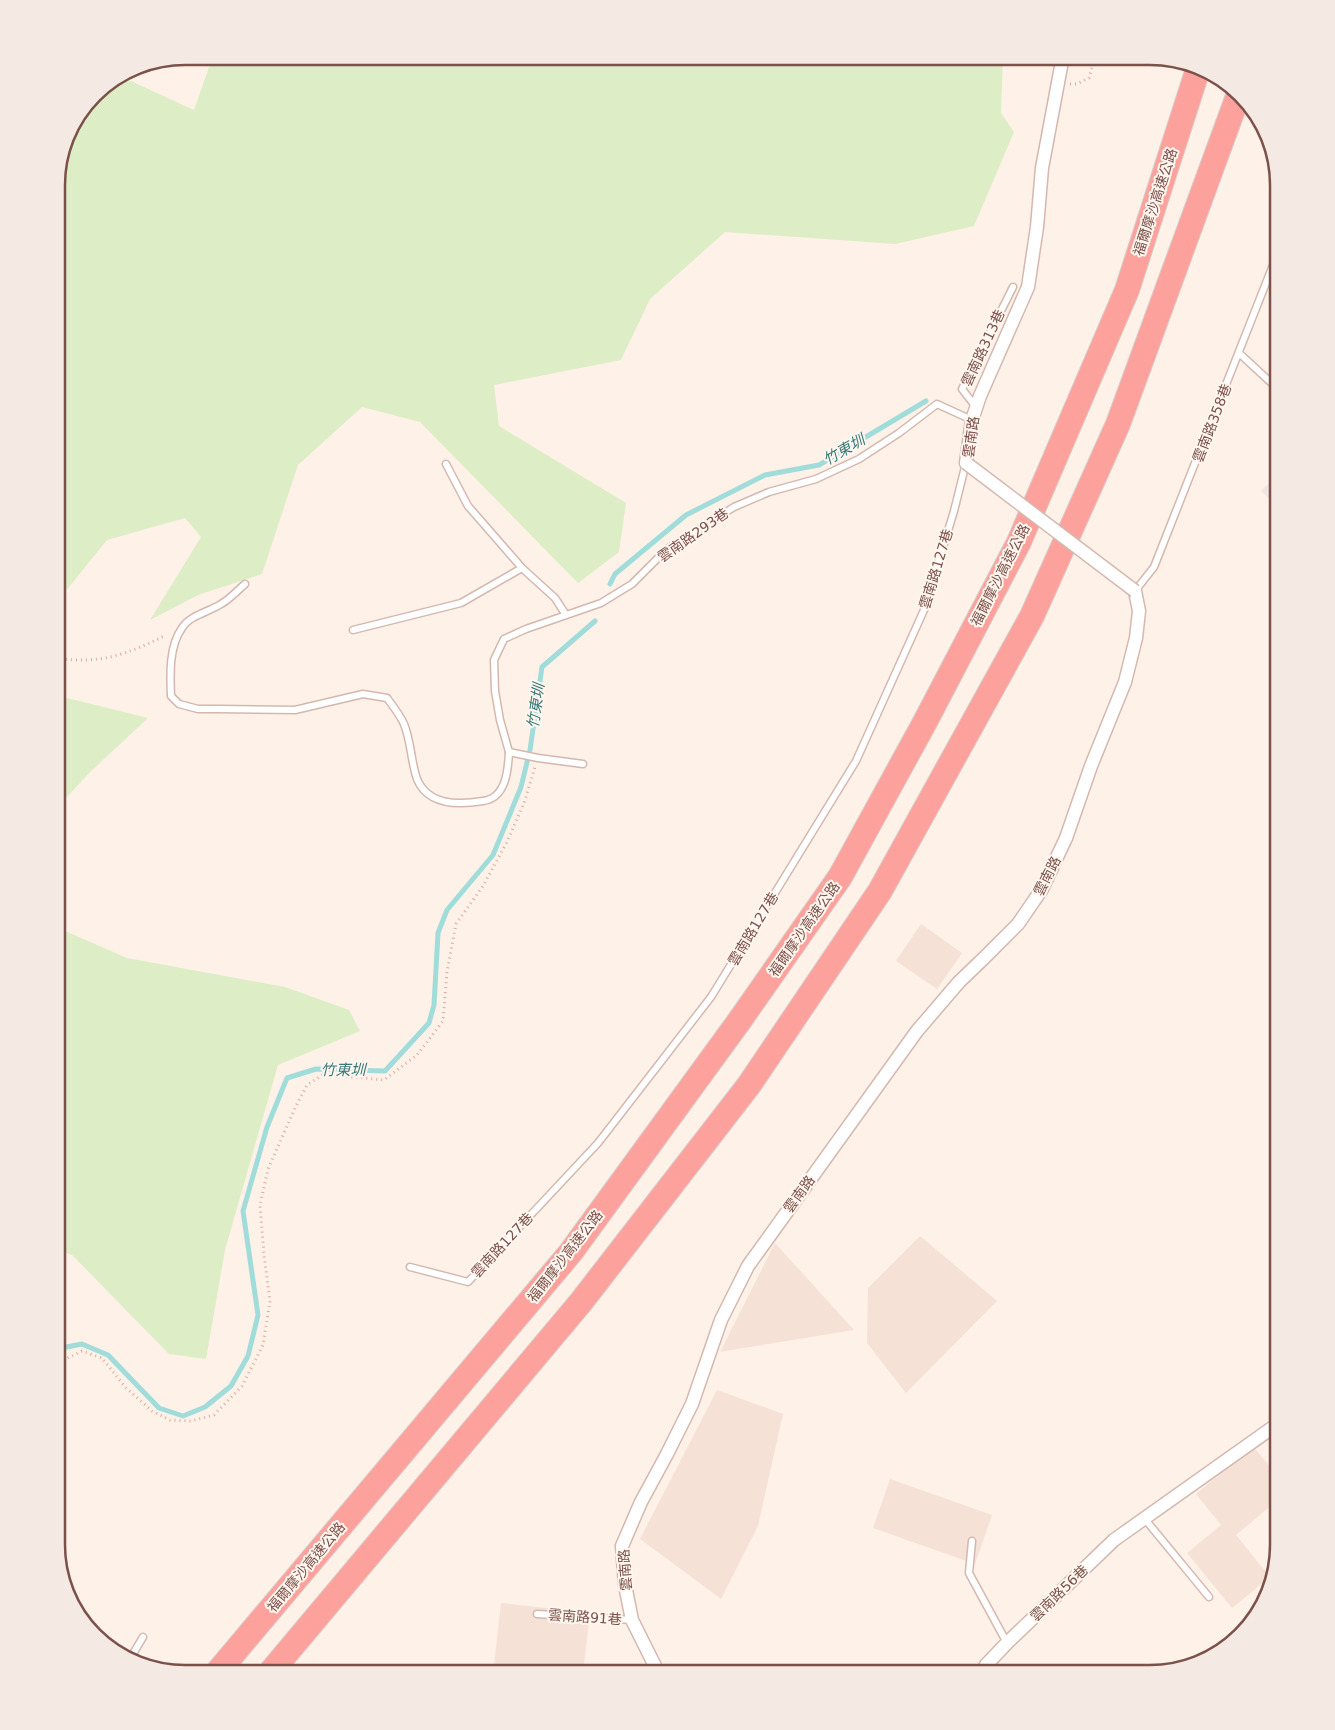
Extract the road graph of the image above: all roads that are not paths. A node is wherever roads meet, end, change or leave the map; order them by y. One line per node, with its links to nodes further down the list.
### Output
1 (1062, 65): 8 (street, 雲南路)
2 (1196, 74): 29 (highway, 福爾摩沙高速公路)
3 (1236, 101): 30 (highway)
4 (1270, 273): 6 (lane, 雲南路358巷)
5 (1012, 287): 8 (lane, 雲南路313巷)
6 (1239, 354): 7 (lane); 14 (lane, 雲南路358巷)
7 (1270, 382)
8 (976, 407): 9 (street, 雲南路)
9 (972, 420): 10 (street, 雲南路); 15 (lane, 雲南路293巷)
10 (966, 463): 14 (street, 雲南路, bridge); 19 (lane, 雲南路127巷)
11 (446, 464): 12 (lane)
12 (522, 568): 15 (lane); 16 (lane)
13 (245, 584): 17 (lane)
14 (1135, 591): 25 (street, 雲南路)
15 (566, 616): 17 (lane, 雲南路293巷)
16 (353, 630)
17 (509, 752): 18 (lane)
18 (583, 764)
19 (410, 1267)
20 (1270, 1429): 21 (street, 雲南路56巷)
21 (1144, 1518): 23 (lane); 27 (street, 雲南路56巷)
22 (972, 1541): 27 (lane)
23 (1209, 1597)
24 (537, 1614): 25 (lane, 雲南路91巷)
25 (632, 1620): 31 (street, 雲南路)
26 (143, 1637): 28 (lane)
27 (1007, 1643): 32 (street, 雲南路56巷)
28 (133, 1653)
29 (224, 1665)
30 (277, 1665)
31 (654, 1665)
32 (986, 1665)

